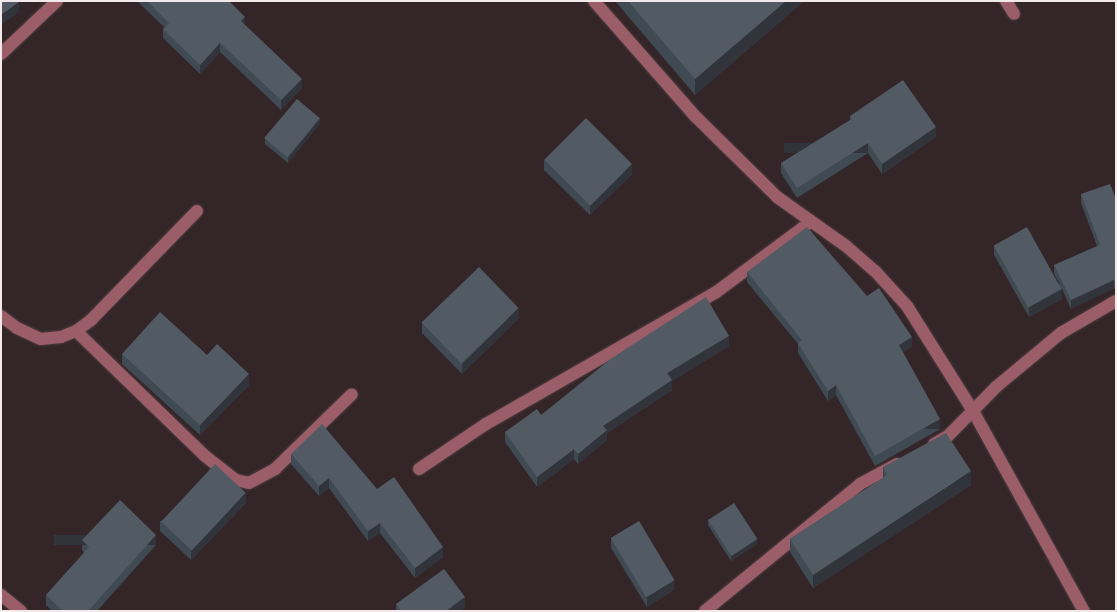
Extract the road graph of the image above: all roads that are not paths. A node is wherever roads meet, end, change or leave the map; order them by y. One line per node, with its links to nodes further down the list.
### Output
1 (57, 1): 5 (street)
2 (594, 1): 7 (street)
3 (1006, 1): 4 (street)
4 (1014, 14)
5 (1, 54)
6 (197, 211): 10 (street)
7 (810, 223): 12 (street); 15 (street)
8 (1116, 301): 12 (street)
9 (1, 316): 10 (street)
10 (76, 331): 11 (street)
11 (352, 394)
12 (973, 410): 13 (street); 19 (street)
13 (924, 449)
14 (908, 458): 18 (street)
15 (419, 469)
16 (1, 595): 17 (street)
17 (21, 611)
18 (705, 611)
19 (1084, 611)

